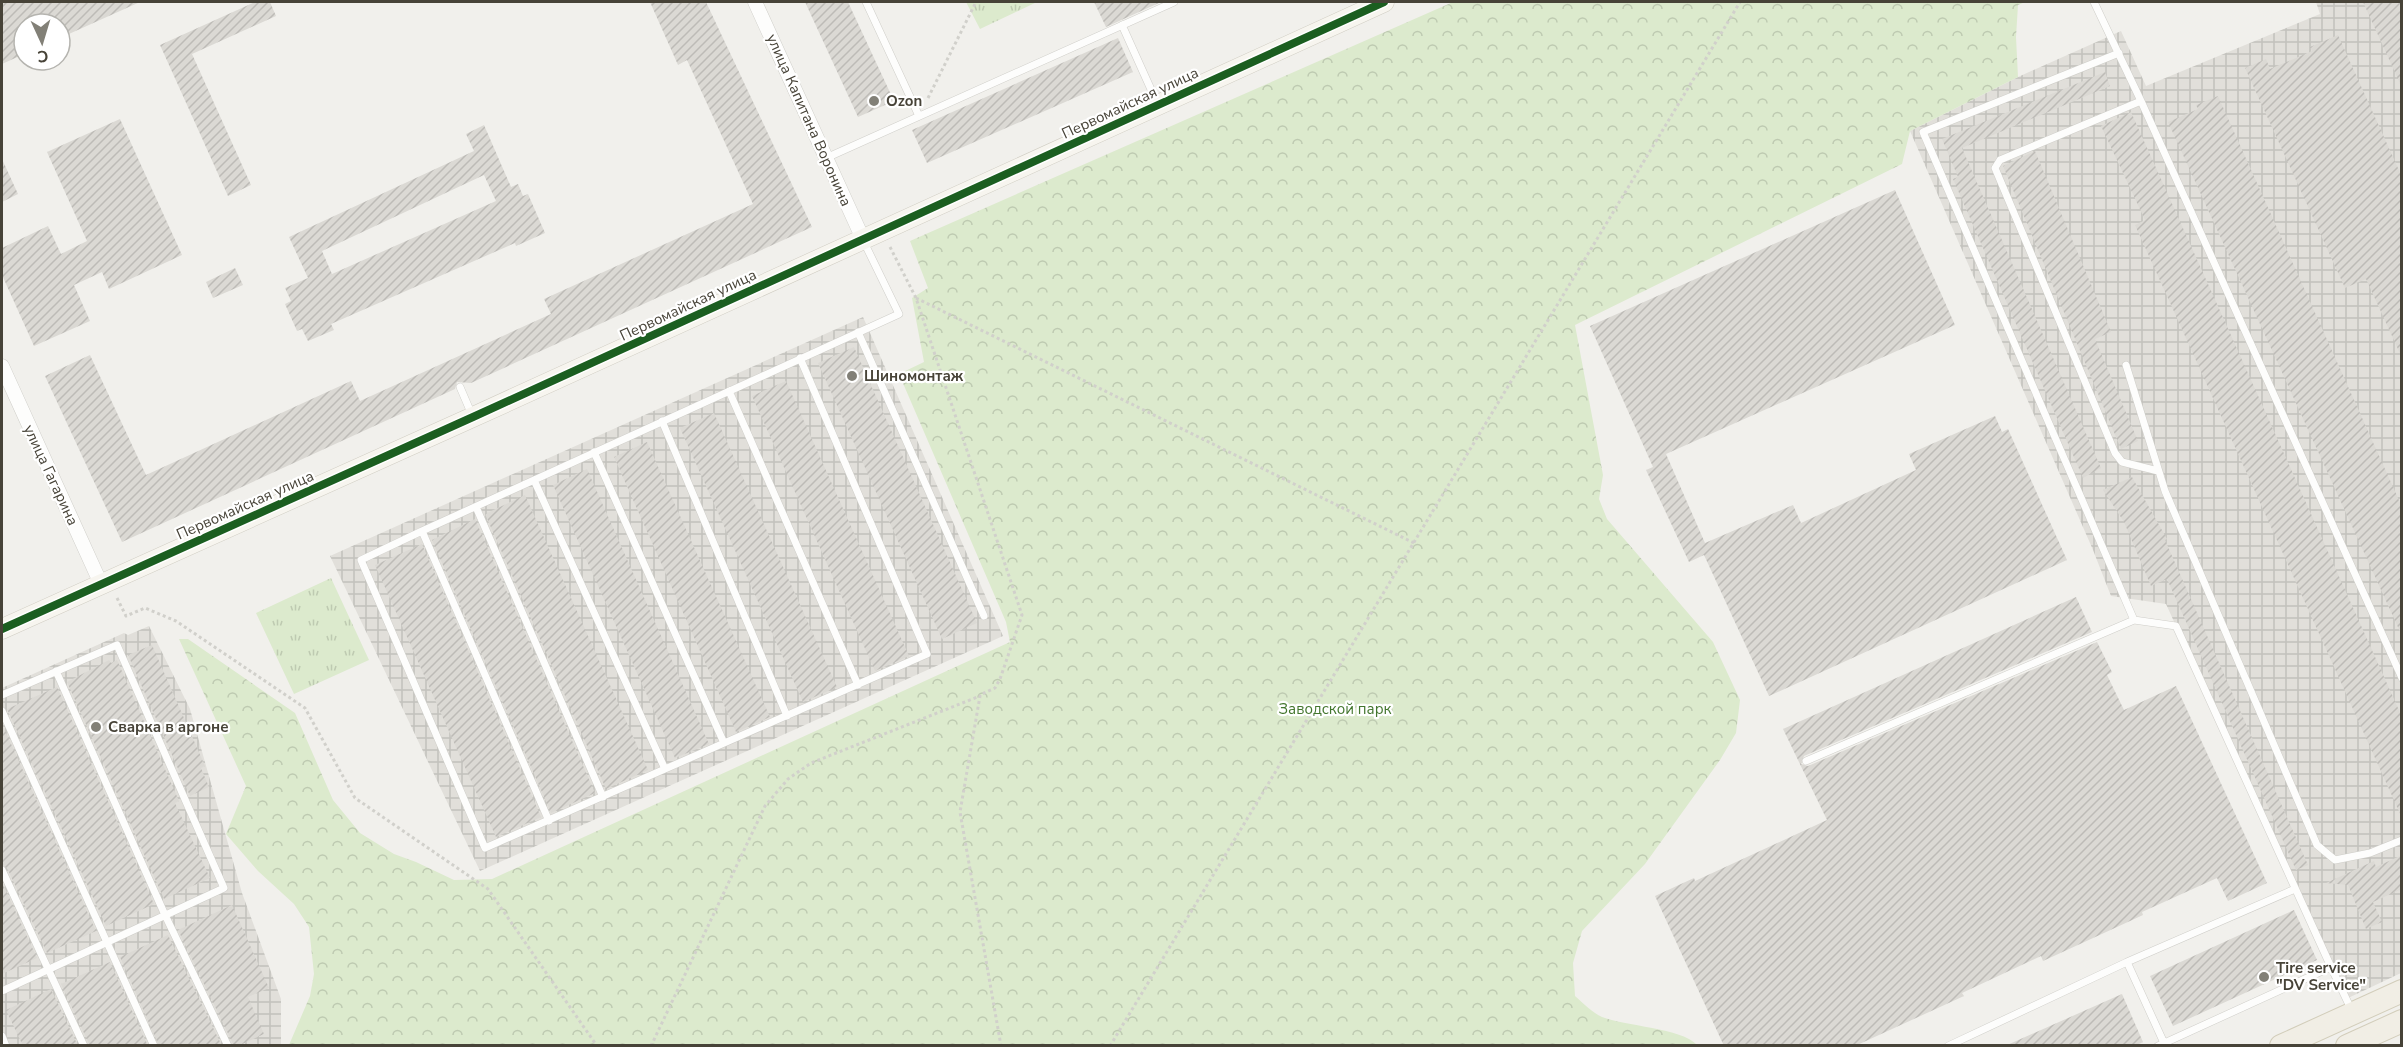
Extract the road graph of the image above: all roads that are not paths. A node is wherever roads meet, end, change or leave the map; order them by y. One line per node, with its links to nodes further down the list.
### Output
1 (755, 2): 11 (street, улица Капитана Воронина)
2 (866, 2): 10 (lane)
3 (1174, 2): 6 (lane)
4 (1384, 2): 9 (street, Первомайская улица)
5 (2094, 2): 7 (lane)
6 (1122, 25): 9 (lane); 10 (lane)
7 (2119, 53): 8 (lane); 28 (lane)
8 (2141, 101): 22 (lane); 31 (lane)
9 (1158, 105): 12 (street, Первомайская улица)
10 (919, 116): 11 (lane)
11 (826, 158): 12 (street, улица Капитана Воронина)
12 (863, 239): 13 (lane); 19 (street, Первомайская улица)
13 (858, 332): 14 (lane); 27 (lane)
14 (800, 358): 18 (lane); 32 (lane)
15 (2126, 365): 22 (lane)
16 (2, 366): 26 (street, улица Гагарина)
17 (460, 387): 19 (lane)
18 (729, 391): 20 (lane); 32 (lane)
19 (473, 417): 26 (street, Первомайская улица)
20 (662, 421): 21 (lane); 35 (lane)
21 (594, 452): 23 (lane); 36 (lane)
22 (2158, 471): 41 (lane)
23 (534, 480): 24 (lane); 38 (lane)
24 (476, 507): 25 (lane); 39 (lane)
25 (422, 531): 40 (lane); 40 (lane)
26 (105, 582): 29 (street, Первомайская улица)
27 (984, 616)
28 (2134, 620): 37 (lane); 43 (lane)
29 (2, 629)
30 (56, 671): 33 (lane); 44 (lane); 44 (lane)
31 (2402, 678)
32 (858, 685): 35 (lane)
33 (2, 695)
34 (2, 711): 45 (lane)
35 (787, 716): 36 (lane)
36 (724, 744): 38 (lane)
37 (1806, 761)
38 (665, 769): 39 (lane)
39 (603, 797): 40 (lane)
40 (549, 821)
41 (2402, 840)
42 (2, 870): 48 (lane)
43 (2295, 889): 46 (lane); 47 (lane)
44 (165, 915): 45 (lane); 60 (lane)
45 (105, 942): 48 (lane); 59 (lane)
46 (2127, 962): 55 (lane); 56 (lane)
47 (2331, 967): 51 (lane); 55 (lane)
48 (50, 968): 49 (lane); 58 (lane)
49 (2, 991)
50 (2402, 991): 51 (main road)
51 (2354, 1013): 54 (main road); 61 (main road)
52 (2402, 1021): 54 (main road)
53 (2, 1036): 57 (lane)
54 (2356, 1041)
55 (2161, 1044)
56 (1950, 1045)
57 (6, 1046)
58 (84, 1046)
59 (154, 1046)
60 (228, 1046)
61 (2281, 1046)

